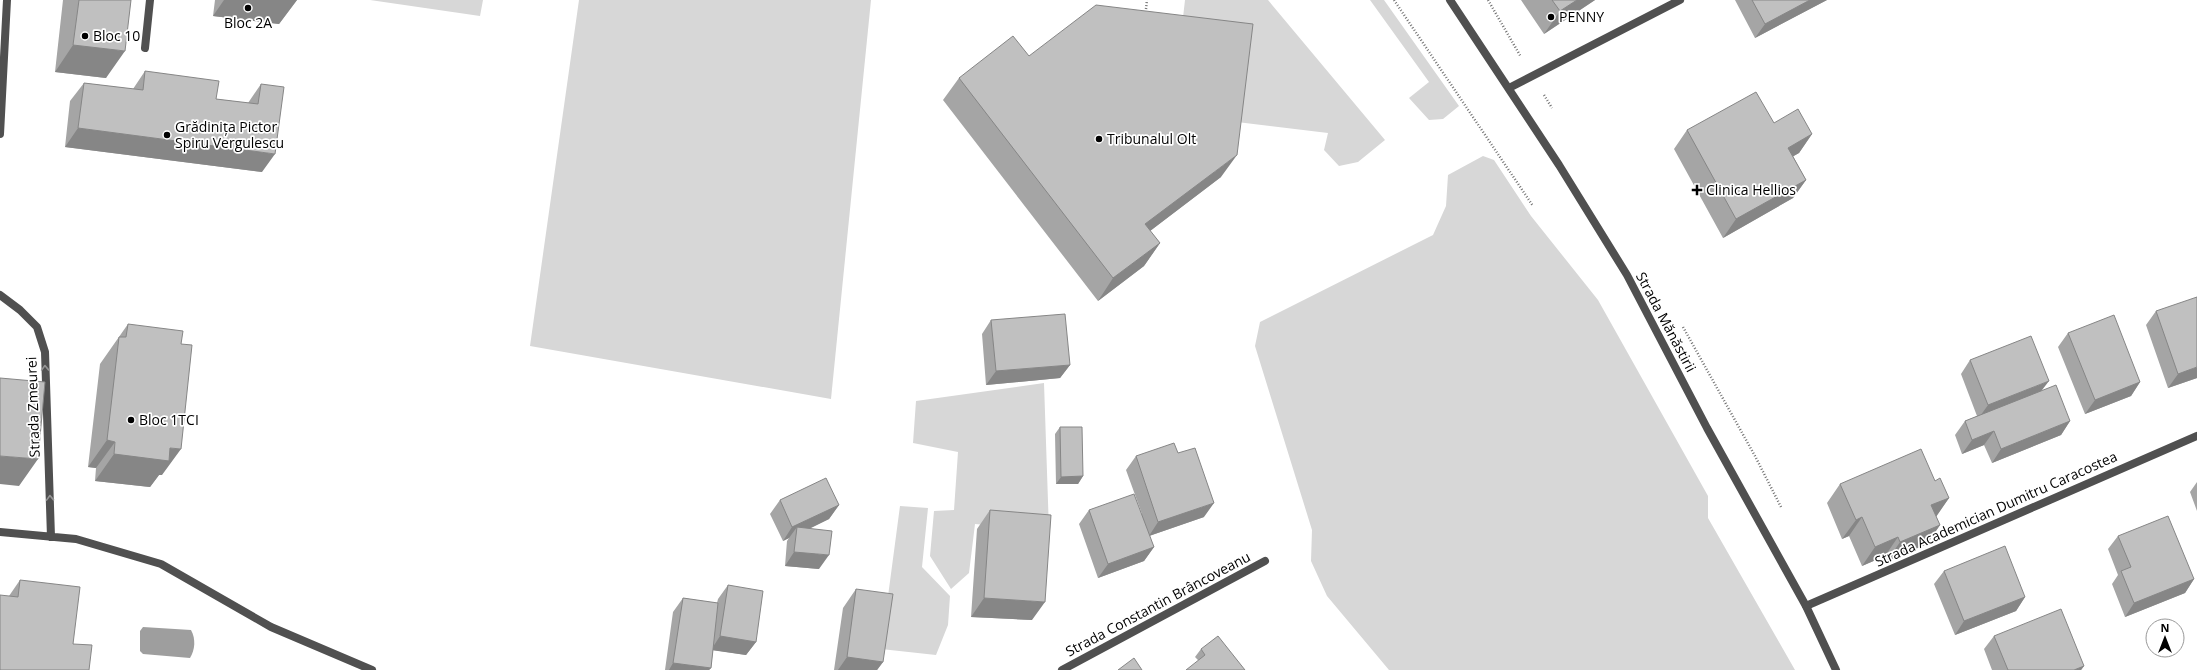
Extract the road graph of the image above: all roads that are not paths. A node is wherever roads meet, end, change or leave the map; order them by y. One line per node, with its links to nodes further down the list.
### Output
1 (150, 0): 5 (street)
2 (1450, 0): 6 (street, Strada Mănăstirii)
3 (1680, 0): 6 (street)
4 (4, 2): 7 (street)
5 (144, 48)
6 (1509, 88): 13 (street, Strada Mănăstirii)
7 (0, 134)
8 (1, 298): 11 (street, Strada Zmeurei, one-way to 8)
9 (2197, 436): 13 (street, Strada Academician Dumitru Caracostea)
10 (0, 532): 11 (street)
11 (51, 537): 14 (street)
12 (1266, 561): 15 (street, Strada Constantin Brâncoveanu)
13 (1806, 606): 16 (street, Strada Mănăstirii)
14 (372, 670)
15 (1062, 670)
16 (1836, 670)

